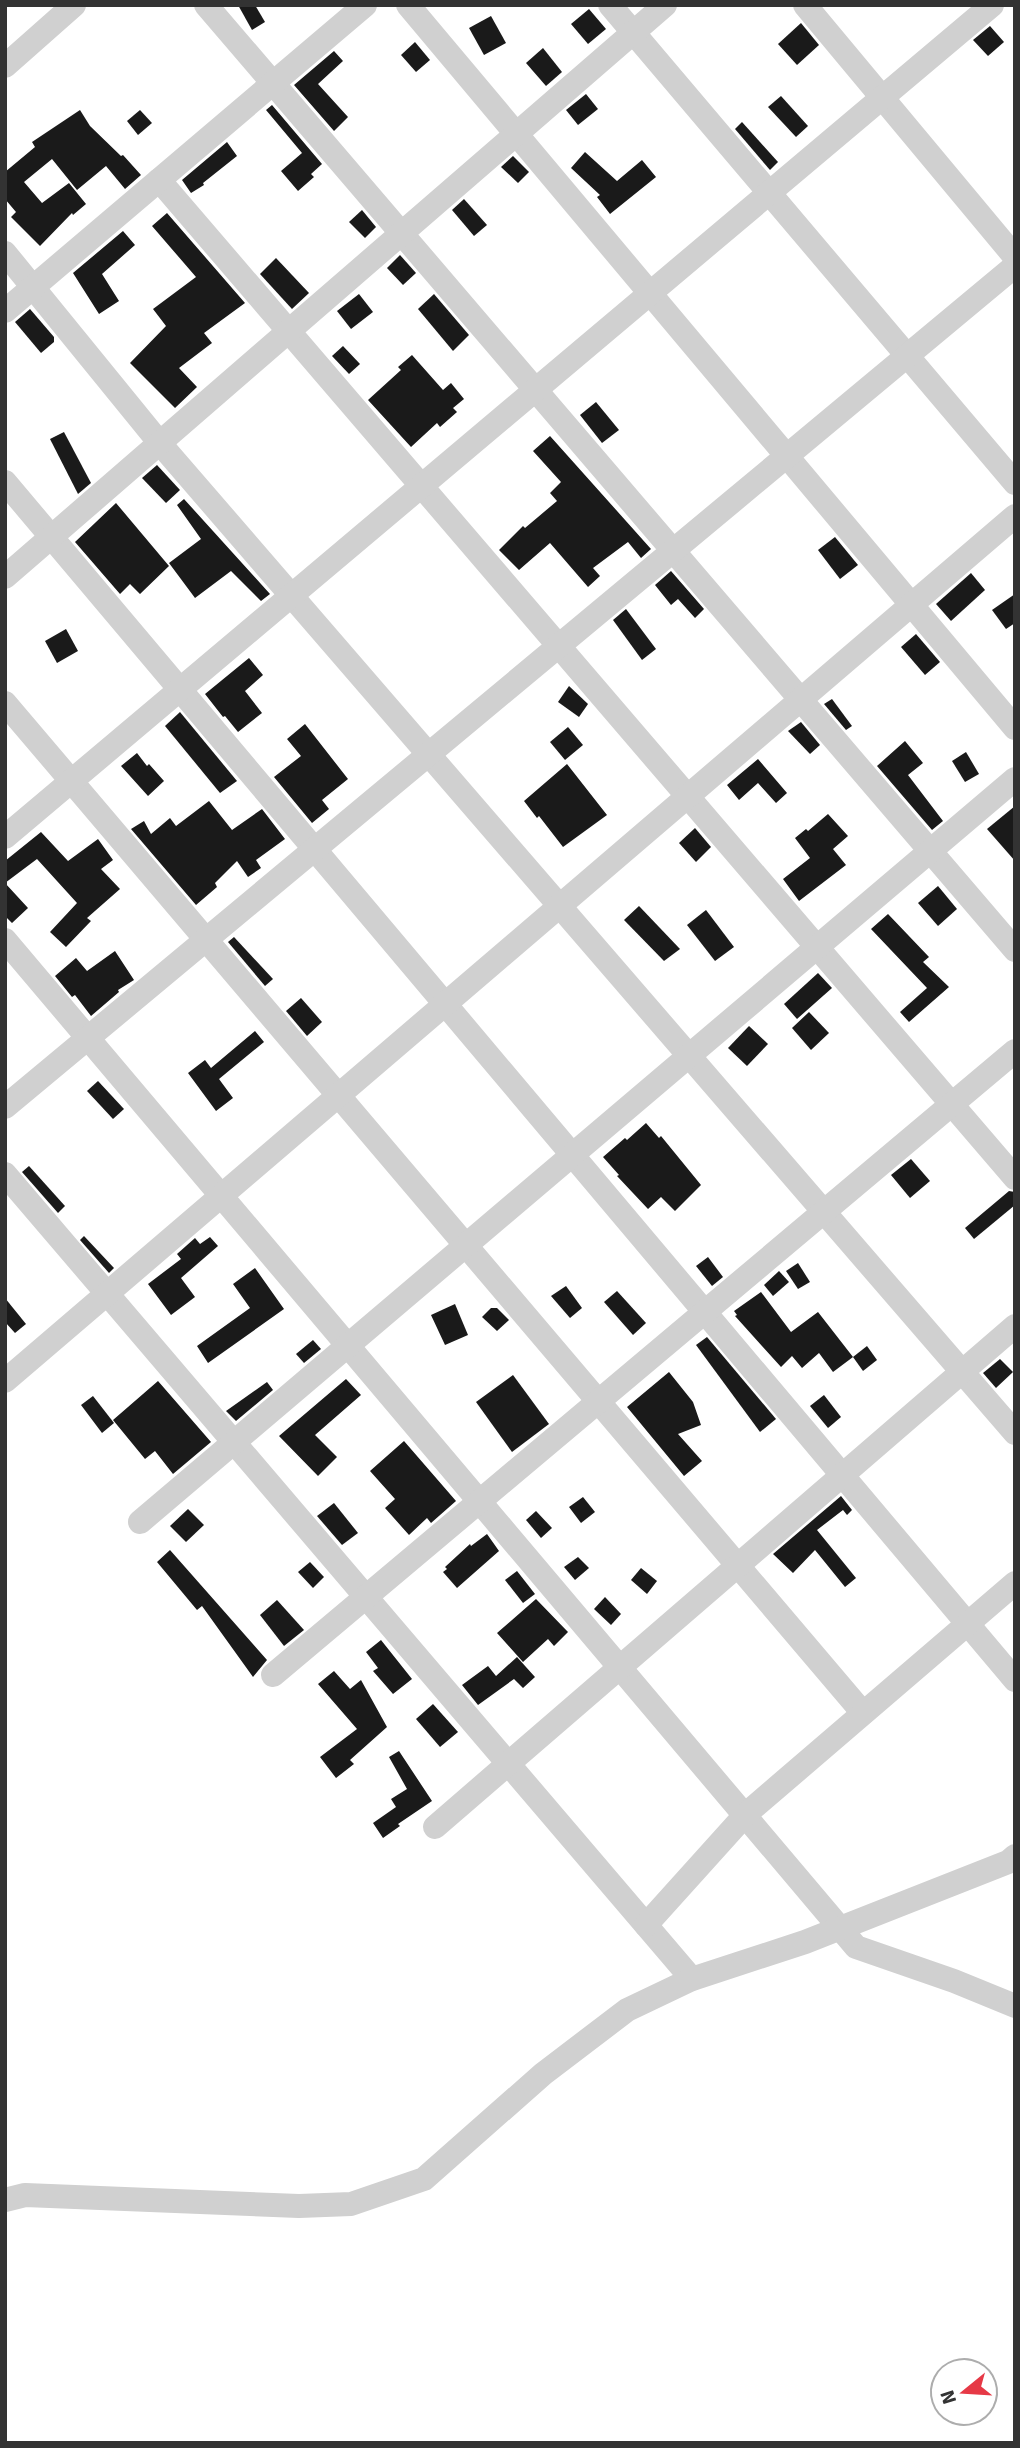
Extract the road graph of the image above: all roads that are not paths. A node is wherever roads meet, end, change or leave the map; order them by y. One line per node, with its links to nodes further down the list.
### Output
1 (74, 5): 10 (street)
2 (206, 5): 11 (street)
3 (365, 5): 11 (street)
4 (408, 5): 13 (street)
5 (610, 5): 9 (street)
6 (665, 5): 9 (street)
7 (805, 5): 12 (street)
8 (992, 5): 12 (street)
9 (633, 33): 13 (street); 15 (street)
10 (5, 66)
11 (273, 84): 14 (street); 16 (street)
12 (882, 98): 15 (street); 18 (street)
13 (516, 134): 16 (street); 21 (street)
14 (159, 180): 20 (street); 23 (street)
15 (769, 193): 21 (street); 24 (street)
16 (401, 234): 23 (street); 25 (street)
17 (5, 253): 20 (street)
18 (1015, 257)
19 (1015, 266): 24 (street)
20 (33, 287): 22 (street); 26 (street)
21 (650, 293): 25 (street); 27 (street)
22 (5, 311)
23 (289, 331): 26 (street); 30 (street)
24 (907, 356): 27 (street); 29 (street)
25 (535, 390): 30 (street); 33 (street)
26 (159, 444): 32 (street); 35 (street)
27 (787, 456): 33 (street); 36 (street)
28 (5, 482): 32 (street)
29 (1015, 483)
30 (421, 486): 35 (street); 37 (street)
31 (1015, 516): 36 (street)
32 (51, 537): 34 (street); 38 (street)
33 (673, 551): 37 (street); 39 (street)
34 (5, 577)
35 (291, 596): 38 (street); 42 (street)
36 (911, 605): 39 (street); 41 (street)
37 (559, 646): 42 (street); 45 (street)
38 (180, 690): 44 (street); 47 (street)
39 (800, 700): 45 (street); 48 (street)
40 (5, 703): 44 (street)
41 (1015, 728)
42 (429, 754): 47 (street); 49 (street)
43 (1015, 779): 48 (street)
44 (72, 781): 46 (street); 51 (street)
45 (687, 797): 49 (street); 52 (street)
46 (5, 837)
47 (314, 849): 51 (street); 54 (street)
48 (930, 851): 52 (street); 53 (street)
49 (560, 906): 54 (street); 57 (street)
50 (5, 940): 55 (street)
51 (206, 940): 55 (street); 58 (street)
52 (817, 947): 57 (street); 59 (street)
53 (1015, 950)
54 (445, 1004): 58 (street); 61 (street)
55 (88, 1038): 60 (street); 64 (street)
56 (1015, 1051): 59 (street)
57 (690, 1055): 61 (street); 65 (street)
58 (339, 1096): 64 (street); 66 (street)
59 (952, 1105): 63 (street); 65 (street)
60 (5, 1107)
61 (572, 1155): 66 (street); 68 (street)
62 (5, 1174): 67 (street)
63 (1015, 1178)
64 (222, 1196): 67 (street); 70 (street)
65 (824, 1212): 68 (street); 71 (street)
66 (466, 1245): 70 (street); 73 (street)
67 (107, 1294): 72 (street); 75 (street)
68 (705, 1312): 73 (street); 76 (street)
69 (1015, 1326): 71 (street)
70 (348, 1345): 75 (street); 77 (street)
71 (962, 1372): 74 (street); 76 (street)
72 (5, 1381)
73 (599, 1402): 77 (street); 79 (street)
74 (1015, 1433)
75 (234, 1442): 78 (street); 81 (street)
76 (842, 1475): 79 (street); 82 (street)
77 (480, 1501): 81 (street); 83 (street)
78 (140, 1522)
79 (738, 1565): 83 (street); 86 (street)
80 (1015, 1583): 82 (street)
81 (366, 1597): 84 (street); 87 (street)
82 (968, 1624): 85 (street); 86 (street)
83 (620, 1666): 87 (street); 88 (street)
84 (273, 1675)
85 (1015, 1679)
86 (863, 1713): 88 (street)
87 (508, 1763): 89 (street); 91 (street)
88 (746, 1814): 91 (street); 92 (street)
89 (435, 1827)
90 (1015, 1856): 92 (street)
91 (646, 1925): 93 (street)
92 (841, 1928): 93 (street); 94 (street)
93 (692, 1979): 95 (street)
94 (1015, 2006)
95 (5, 2200)

